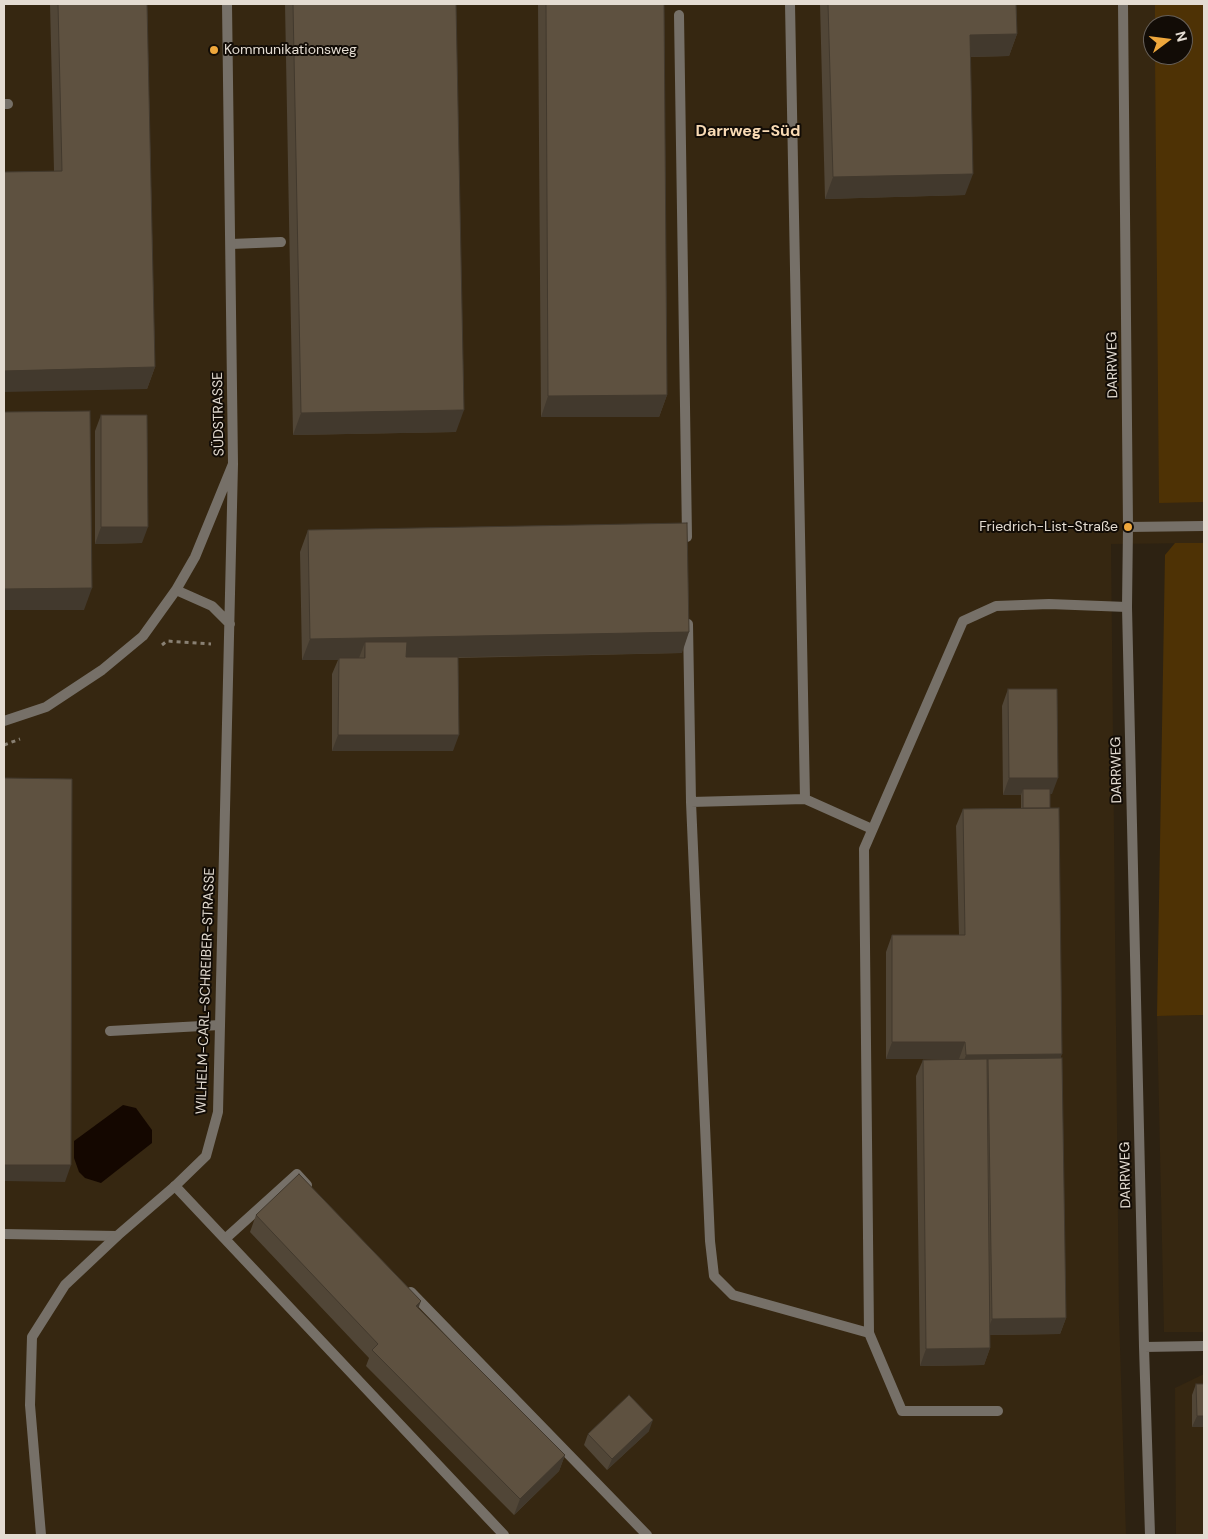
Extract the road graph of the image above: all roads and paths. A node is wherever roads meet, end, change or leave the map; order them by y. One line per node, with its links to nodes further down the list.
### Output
1 (227, 4): 6 (street, SÜDSTRASSE)
2 (790, 4): 16 (street)
3 (1123, 4): 9 (street, DARRWEG)
4 (679, 15): 10 (street)
5 (281, 242): 6 (street)
6 (231, 244): 7 (street, SÜDSTRASSE)
7 (233, 464): 11 (street, SÜDSTRASSE); 14 (street, WILHELM-CARL-SCHREIBER-STRASSE)
8 (1204, 526): 9 (street)
9 (1128, 527): 12 (street, DARRWEG)
10 (687, 543)
11 (176, 590): 14 (street); 15 (street, SÜDSTRASSE)
12 (1127, 607): 18 (street); 29 (street, DARRWEG)
13 (688, 613): 17 (street)
14 (230, 624): 19 (street, WILHELM-CARL-SCHREIBER-STRASSE)
15 (4, 721)
16 (805, 799): 17 (street); 18 (street)
17 (690, 802): 27 (street)
18 (872, 829): 27 (street)
19 (220, 1025): 20 (street); 21 (street, WILHELM-CARL-SCHREIBER-STRASSE)
20 (110, 1031)
21 (175, 1186): 24 (street, WILHELM-CARL-SCHREIBER-STRASSE); 25 (street)
22 (318, 1195): 25 (street)
23 (4, 1234): 24 (street)
24 (117, 1236): 31 (street, WILHELM-CARL-SCHREIBER-STRASSE)
25 (225, 1238): 32 (street)
26 (407, 1287): 33 (street)
27 (869, 1333): 30 (street)
28 (1204, 1346): 29 (street)
29 (1144, 1347): 34 (street, DARRWEG)
30 (998, 1411)
31 (41, 1535)
32 (504, 1535)
33 (647, 1535)
34 (1150, 1535)

